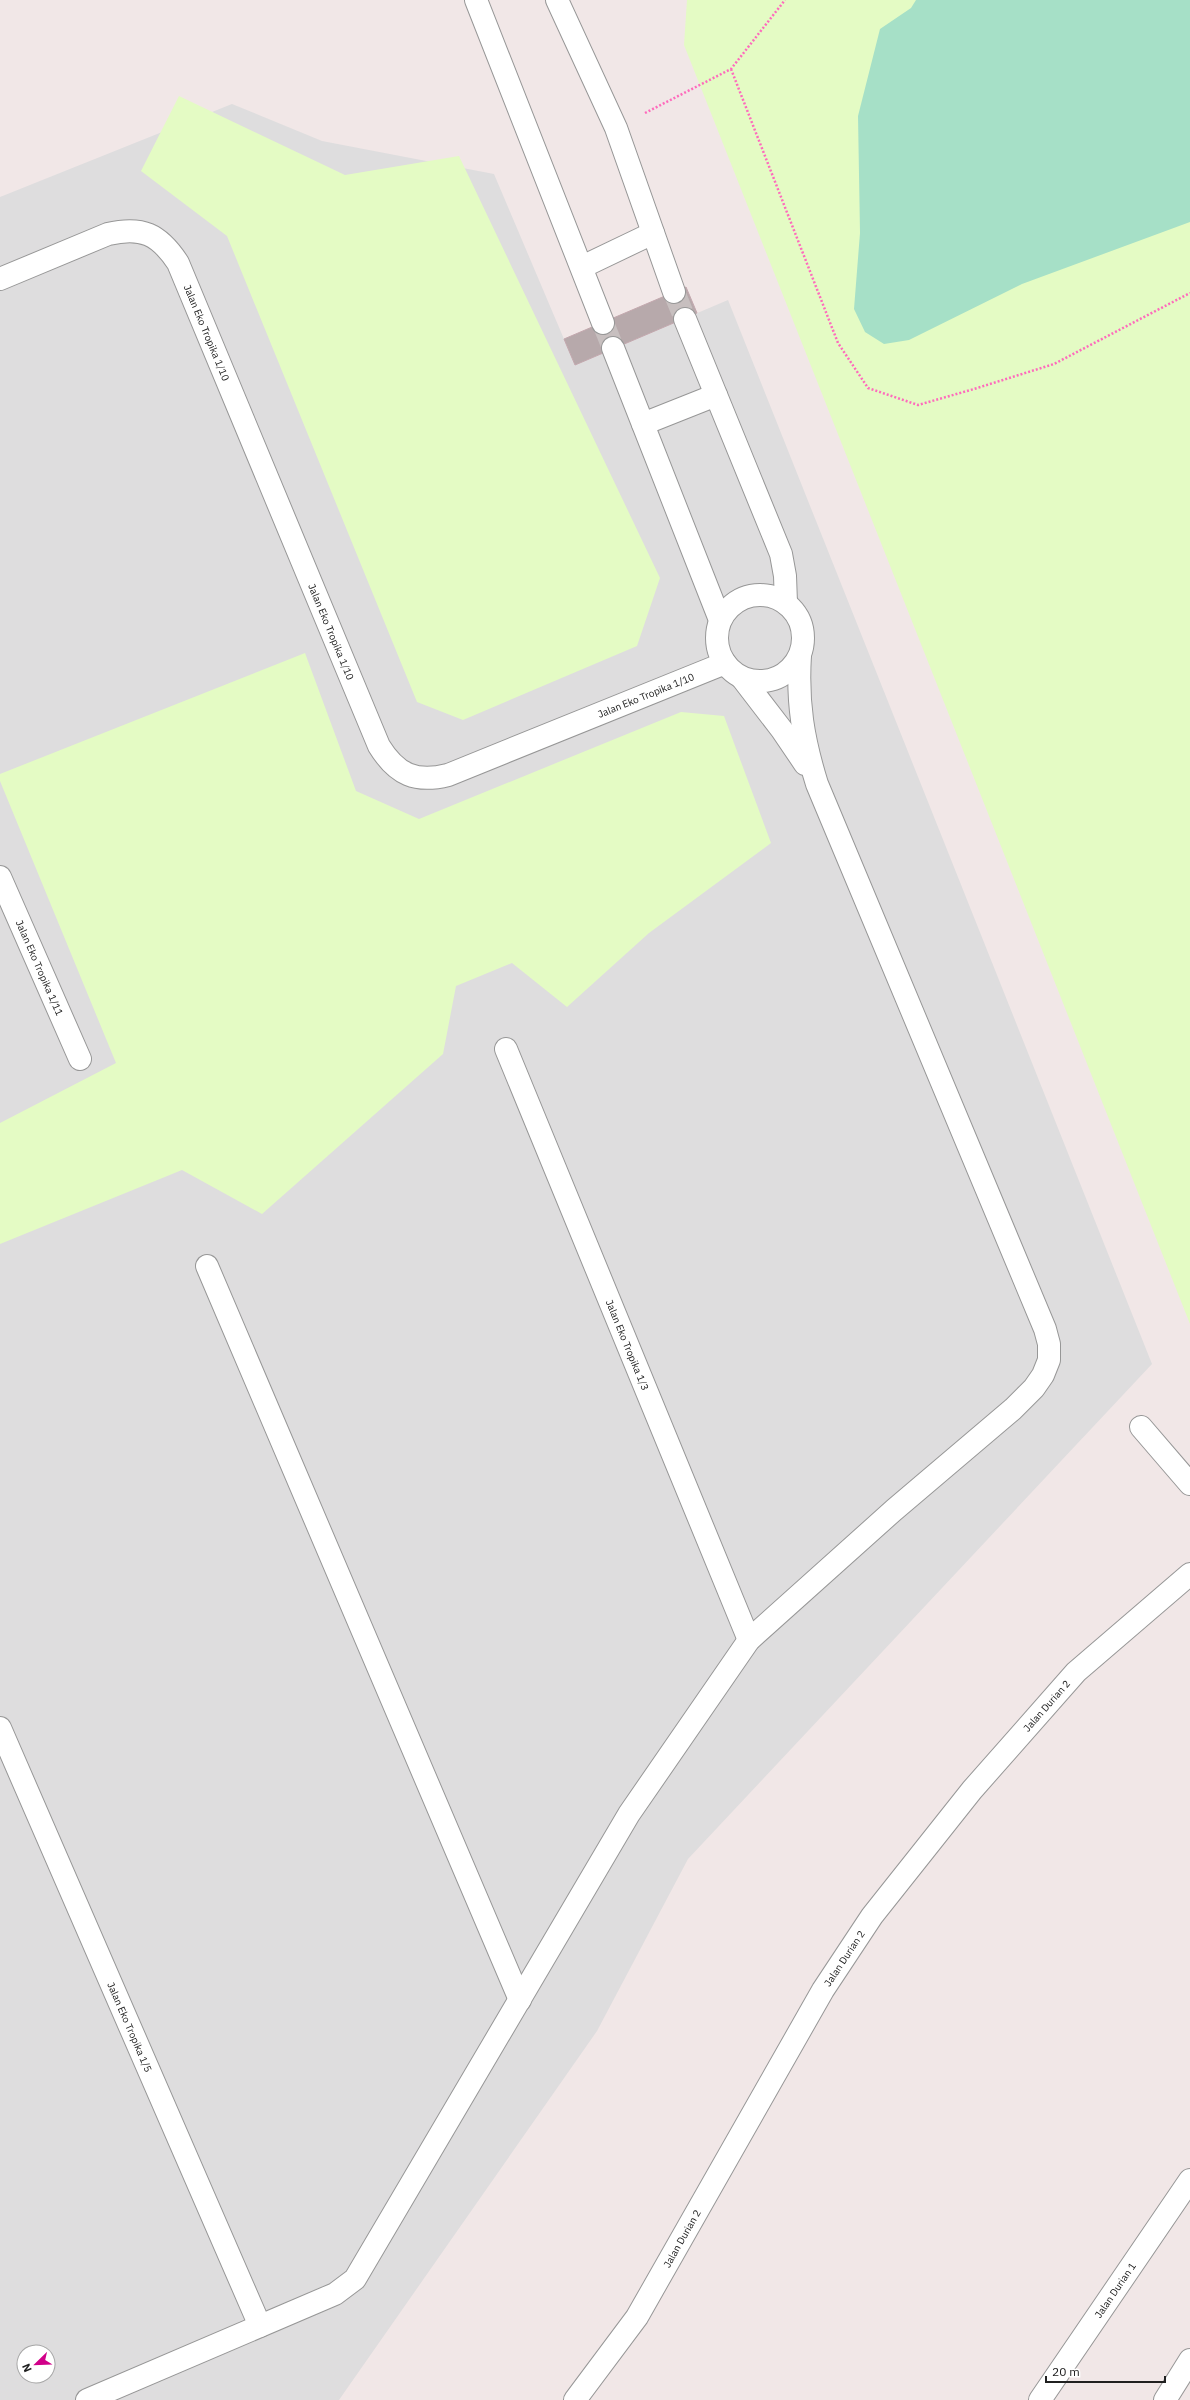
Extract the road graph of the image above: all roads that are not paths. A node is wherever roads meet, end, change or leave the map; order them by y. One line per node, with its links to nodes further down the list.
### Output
1 (476, 0): 4 (street)
2 (557, 0): 3 (street)
3 (653, 233): 4 (street); 6 (street)
4 (582, 267): 8 (street)
5 (0, 279): 15 (street, Jalan Eko Tropika 1/10)
6 (674, 292)
7 (685, 319): 10 (street)
8 (603, 323)
9 (613, 348): 11 (street)
10 (716, 395): 11 (street); 12 (street)
11 (643, 424): 13 (street)
12 (786, 602): 13 (street); 14 (street)
13 (720, 620): 15 (street)
14 (800, 655): 16 (street); 17 (street)
15 (725, 663): 16 (street)
16 (742, 678): 17 (street)
17 (817, 784): 25 (street)
18 (0, 877): 20 (street, Jalan Eko Tropika 1/11)
19 (506, 1049): 25 (street, Jalan Eko Tropika 1/3)
20 (80, 1059)
21 (207, 1266): 27 (street)
22 (1142, 1427): 23 (street)
23 (1190, 1484)
24 (1190, 1574): 32 (street, Jalan Durian 2)
25 (749, 1640): 27 (street)
26 (0, 1728): 29 (street, Jalan Eko Tropika 1/5)
27 (520, 2000): 29 (street)
28 (1190, 2180): 33 (street, Jalan Durian 1)
29 (260, 2326): 31 (street)
30 (1190, 2360): 34 (street)
31 (87, 2400)
32 (575, 2400)
33 (1040, 2400)
34 (1165, 2400)

